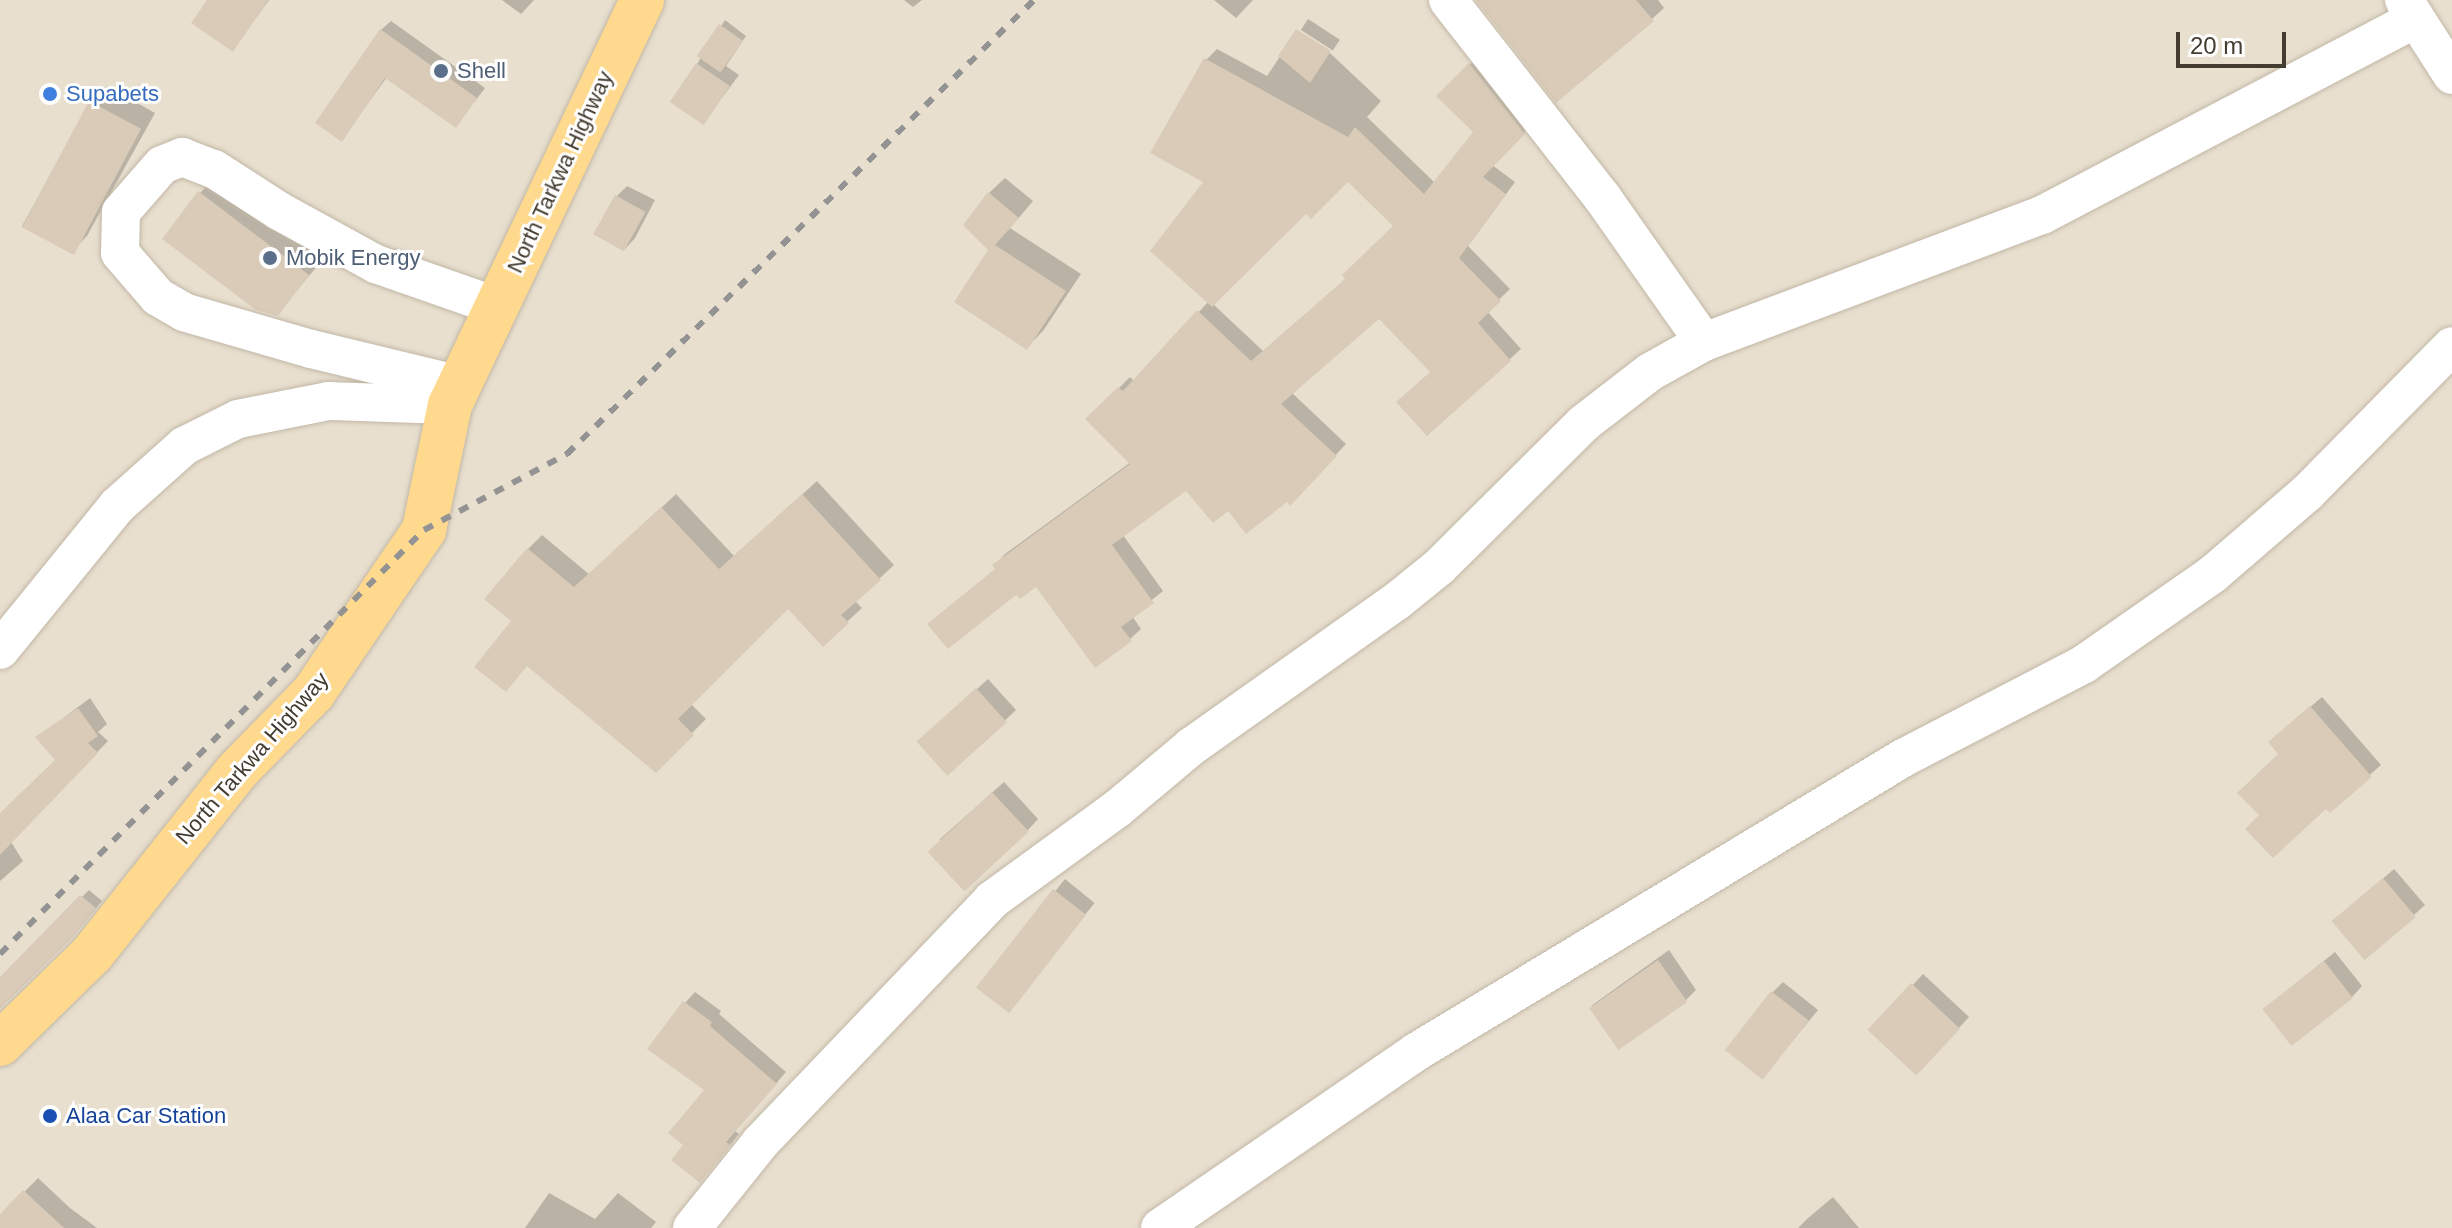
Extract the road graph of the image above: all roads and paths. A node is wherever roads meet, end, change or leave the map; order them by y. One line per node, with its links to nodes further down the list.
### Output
1 (642, 0): 5 (main road, North Tarkwa Highway)
2 (1448, 0): 6 (street)
3 (2410, 9): 4 (street); 6 (street)
4 (2452, 75)
5 (496, 306): 8 (main road, North Tarkwa Highway); 8 (street)
6 (1704, 342): 11 (street)
7 (2452, 346): 12 (street)
8 (455, 395): 9 (street); 10 (main road, North Tarkwa Highway)
9 (0, 650)
10 (0, 1044)
11 (692, 1228)
12 (1160, 1228)

